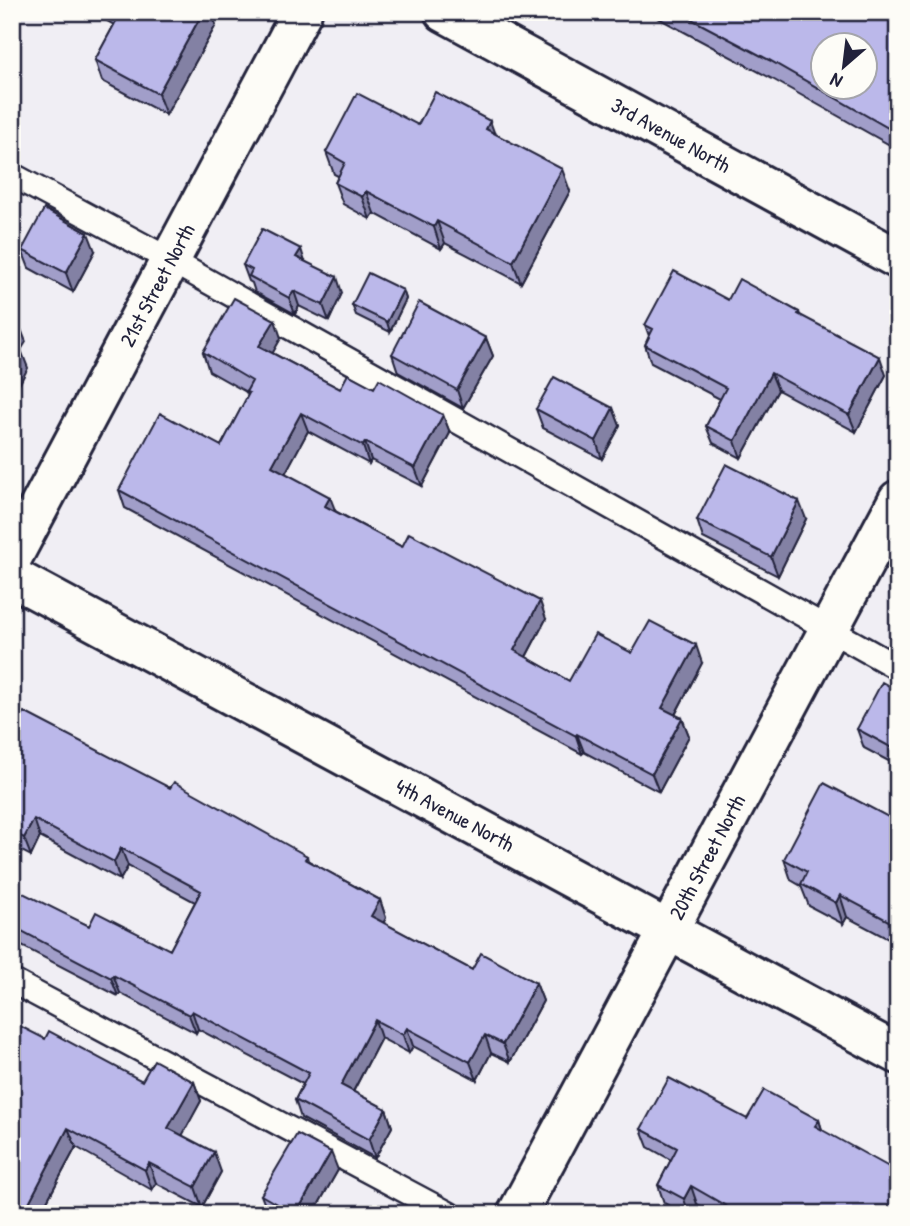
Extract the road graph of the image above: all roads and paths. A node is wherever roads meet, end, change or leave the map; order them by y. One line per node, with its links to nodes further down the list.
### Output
1 (302, 12): 5 (street, 21st Street North)
2 (444, 12): 4 (street, 3rd Avenue North)
3 (12, 175): 5 (lane)
4 (898, 259)
5 (170, 260): 7 (street, 21st Street North); 9 (lane)
6 (898, 500): 9 (street, 20th Street North)
7 (12, 558)
8 (12, 577): 11 (street, 4th Avenue North)
9 (828, 631): 10 (lane); 11 (street, 20th Street North)
10 (898, 668)
11 (668, 929): 13 (street, 4th Avenue North); 15 (street, 20th Street North)
12 (12, 981): 14 (lane)
13 (898, 1054)
14 (449, 1214)
15 (517, 1214)

